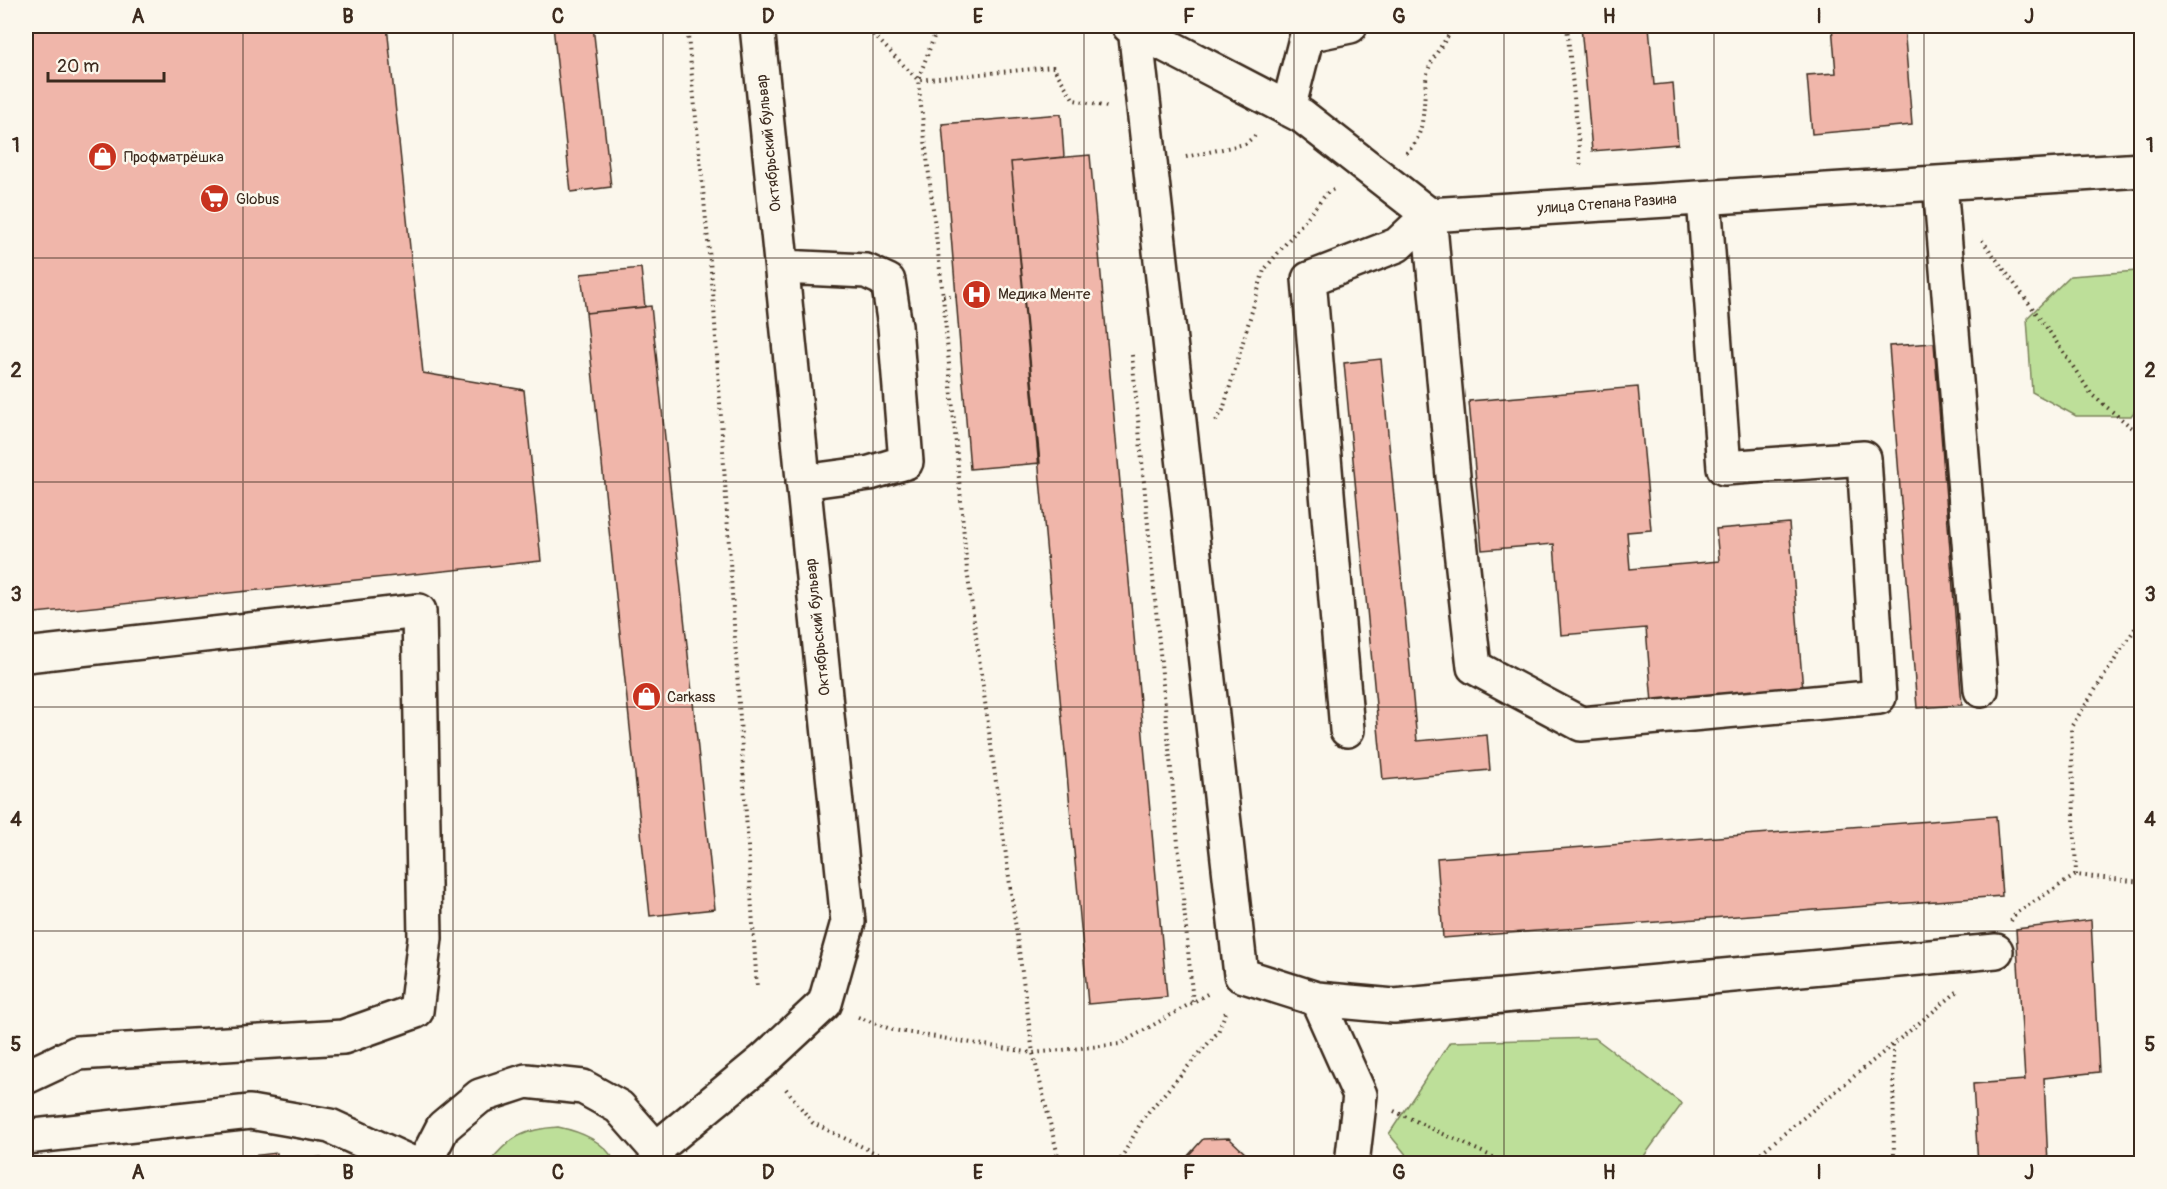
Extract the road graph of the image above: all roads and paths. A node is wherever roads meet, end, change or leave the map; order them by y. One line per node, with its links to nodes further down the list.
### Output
1 (687, 26): 32 (path)
2 (757, 26): 18 (street, Октябрьский бульвар)
3 (865, 26): 8 (path)
4 (938, 26): 8 (path)
5 (1350, 26): 10 (street)
6 (1567, 26): 15 (path)
7 (1132, 27): 10 (street); 11 (street)
8 (918, 80): 9 (path); 19 (path)
9 (1109, 107)
10 (1288, 109): 11 (path); 16 (street)
11 (1149, 149): 31 (street)
12 (2142, 170): 13 (street, улица Степана Разина)
13 (1940, 183): 14 (street, улица Степана Разина); 26 (street)
14 (1704, 198): 15 (street, улица Степана Разина); 16 (street)
15 (1585, 205): 16 (street, улица Степана Разина)
16 (1429, 215): 27 (street)
17 (1982, 240): 22 (path)
18 (782, 267): 23 (street, Октябрьский бульвар); 23 (street)
19 (943, 296): 20 (path); 37 (path)
20 (956, 296)
21 (1131, 351): 35 (path)
22 (2142, 436)
23 (803, 482): 34 (street, Октябрьский бульвар)
24 (2142, 618): 28 (path)
25 (26, 655): 38 (street)
26 (1981, 690)
27 (1347, 730)
28 (2076, 875): 29 (path); 30 (path)
29 (2142, 882)
30 (1996, 951): 33 (street); 36 (path)
31 (1241, 975): 33 (street); 35 (path); 47 (path)
32 (757, 989)
33 (1317, 999): 40 (street)
34 (825, 1003): 37 (path); 42 (street)
35 (1193, 1003): 37 (path)
36 (1893, 1044): 50 (path); 51 (path)
37 (1033, 1053): 46 (path)
38 (26, 1077)
39 (784, 1087): 45 (path)
40 (1360, 1095): 48 (street); 49 (path)
41 (26, 1137): 43 (street)
42 (657, 1156): 44 (street)
43 (413, 1164)
44 (424, 1164)
45 (898, 1164)
46 (1060, 1164)
47 (1118, 1164)
48 (1352, 1164)
49 (1508, 1164)
50 (1748, 1164)
51 (1894, 1164)

